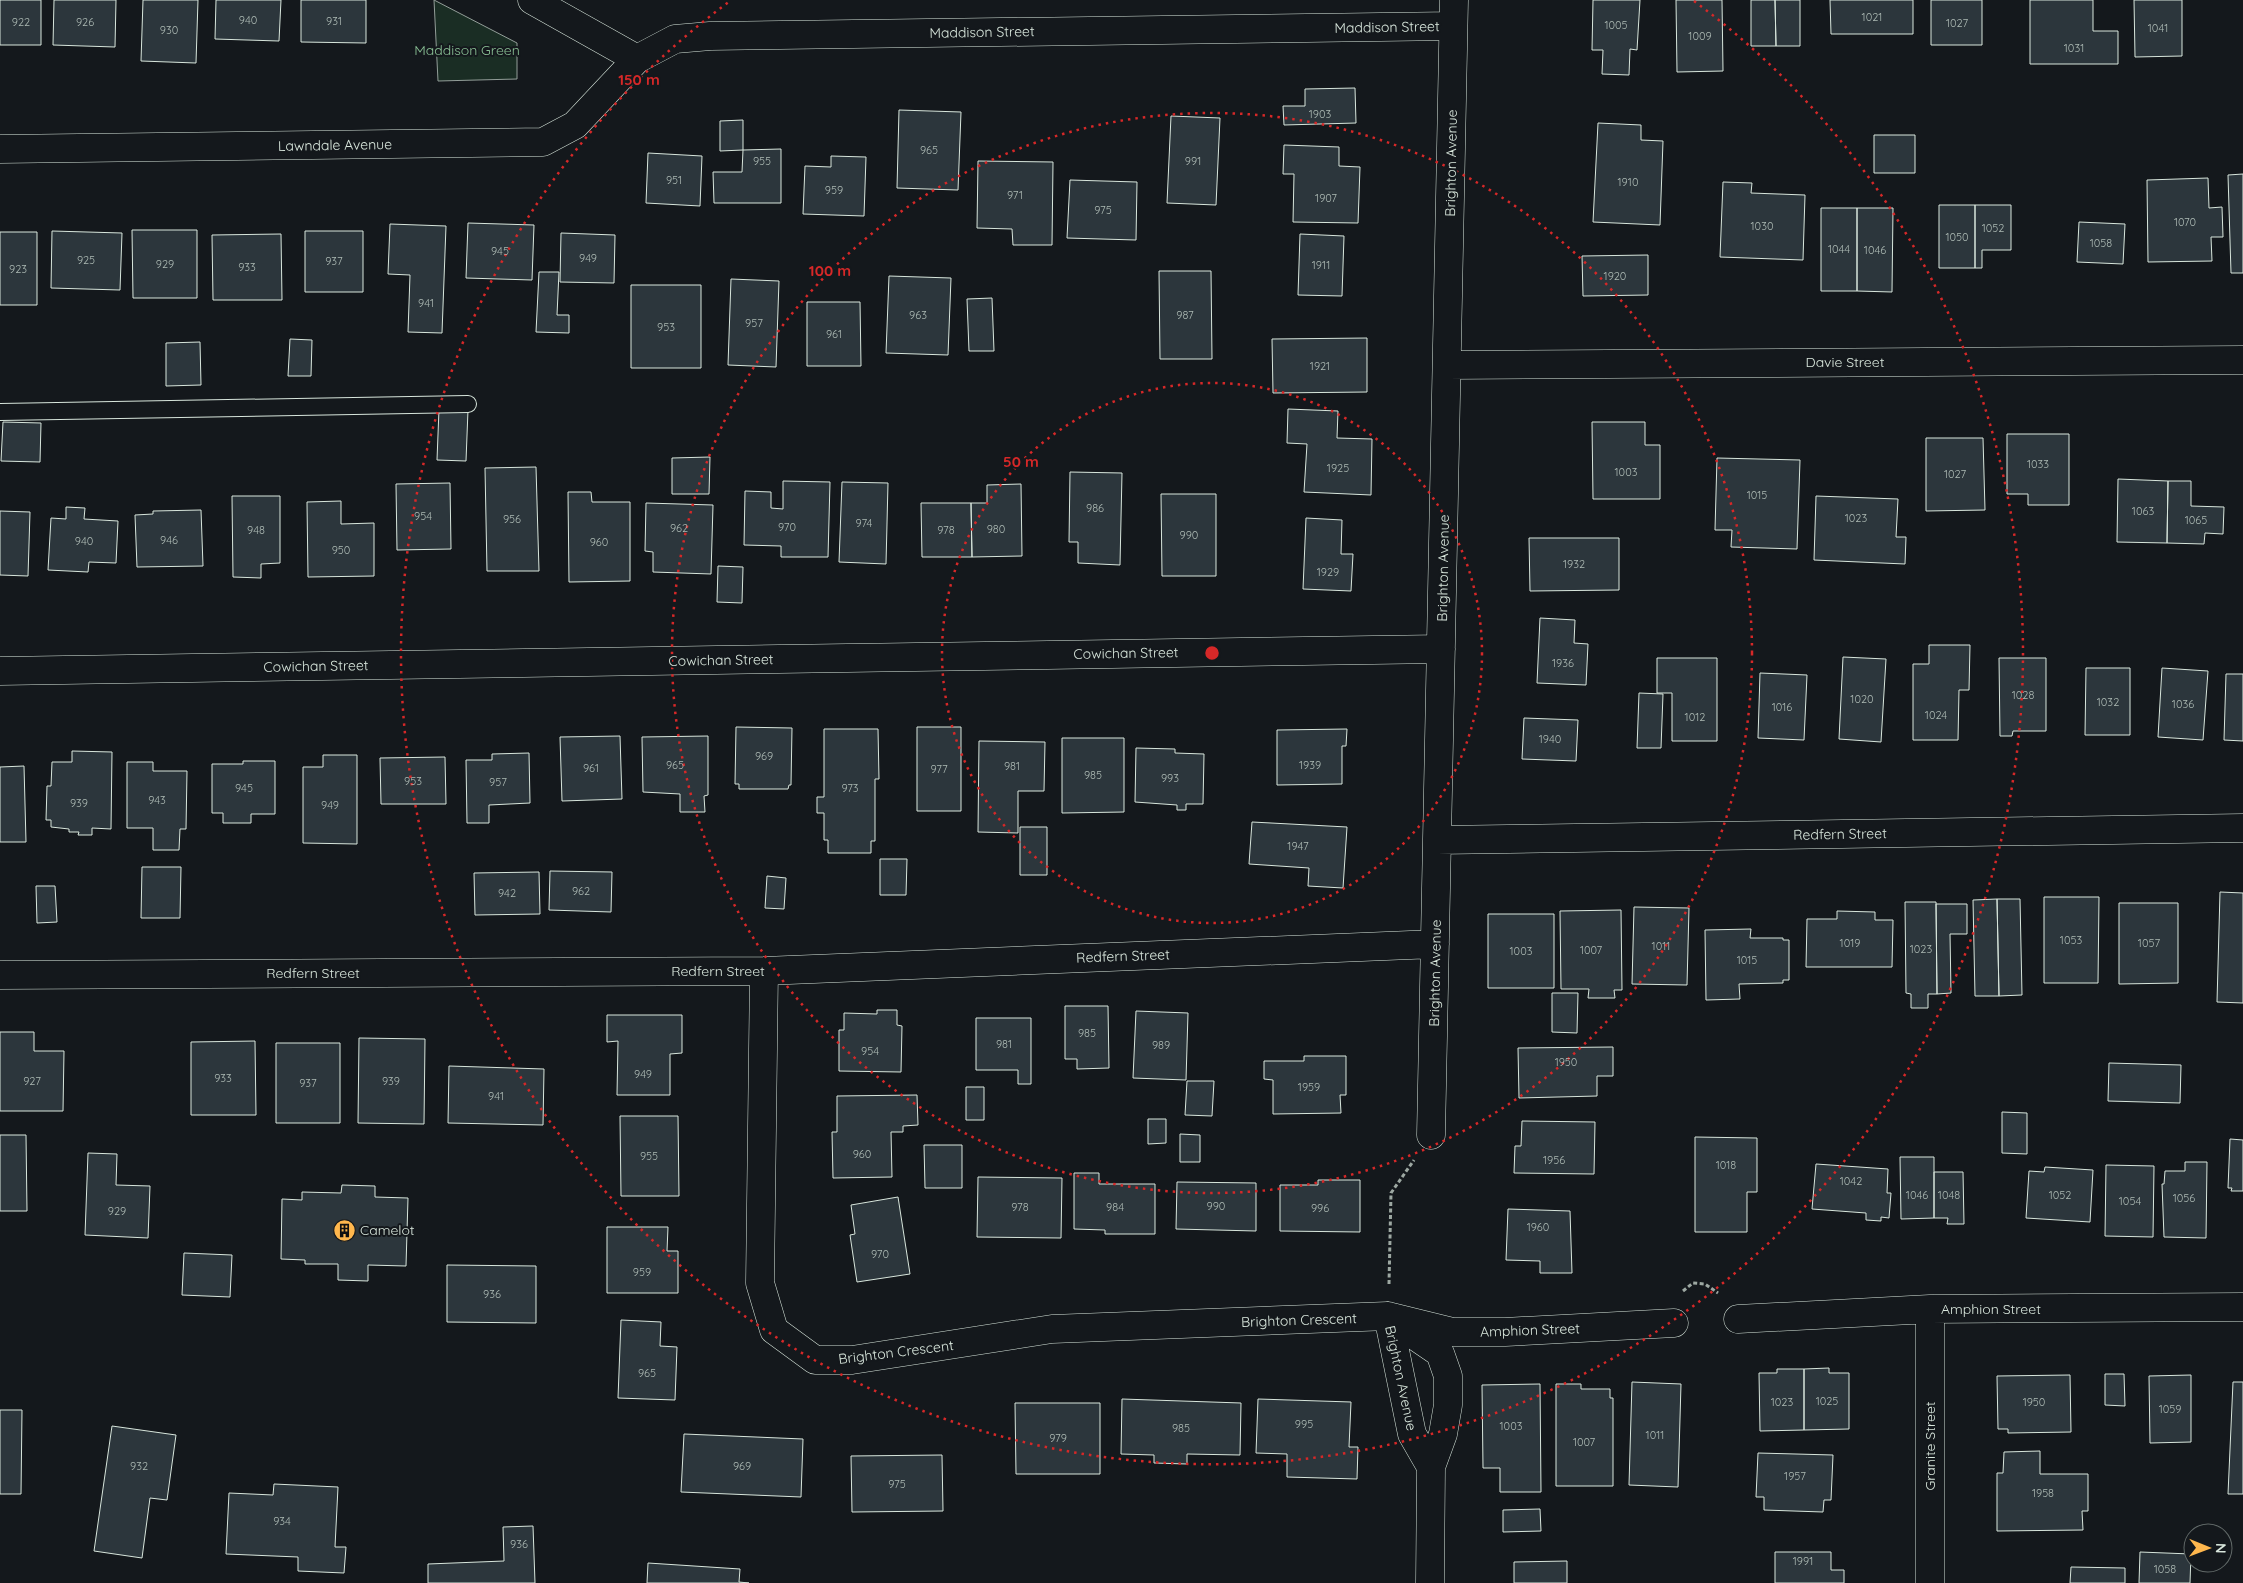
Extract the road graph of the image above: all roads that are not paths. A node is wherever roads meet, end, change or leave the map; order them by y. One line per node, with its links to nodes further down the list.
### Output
1 (532, 0): 3 (street)
2 (1454, 13): 3 (street, Maddison Street); 6 (street, Brighton Avenue)
3 (637, 59): 4 (street, Lawndale Avenue)
4 (0, 150)
5 (2243, 360): 6 (street, Davie Street)
6 (1447, 365): 9 (street, Brighton Avenue)
7 (468, 404): 8 (lane)
8 (0, 412)
9 (1441, 648): 10 (street, Cowichan Street); 12 (street, Brighton Avenue)
10 (0, 670)
11 (2243, 828): 12 (street, Redfern Street)
12 (1437, 840): 13 (street, Brighton Avenue)
13 (1436, 944): 14 (street, Redfern Street); 16 (street, Brighton Avenue)
14 (764, 971): 15 (street, Redfern Street); 19 (street, Brighton Crescent)
15 (0, 975)
16 (1432, 1135)
17 (2243, 1307): 18 (street, Amphion Street)
18 (1930, 1309): 20 (street, Amphion Street); 24 (street, Granite Street)
19 (1388, 1316): 21 (street, Amphion Street); 22 (street, Brighton Avenue); 22 (street, Brighton Avenue)
20 (1738, 1319)
21 (1674, 1323)
22 (1430, 1467): 23 (street, Brighton Avenue)
23 (1430, 1583)
24 (1930, 1583)

